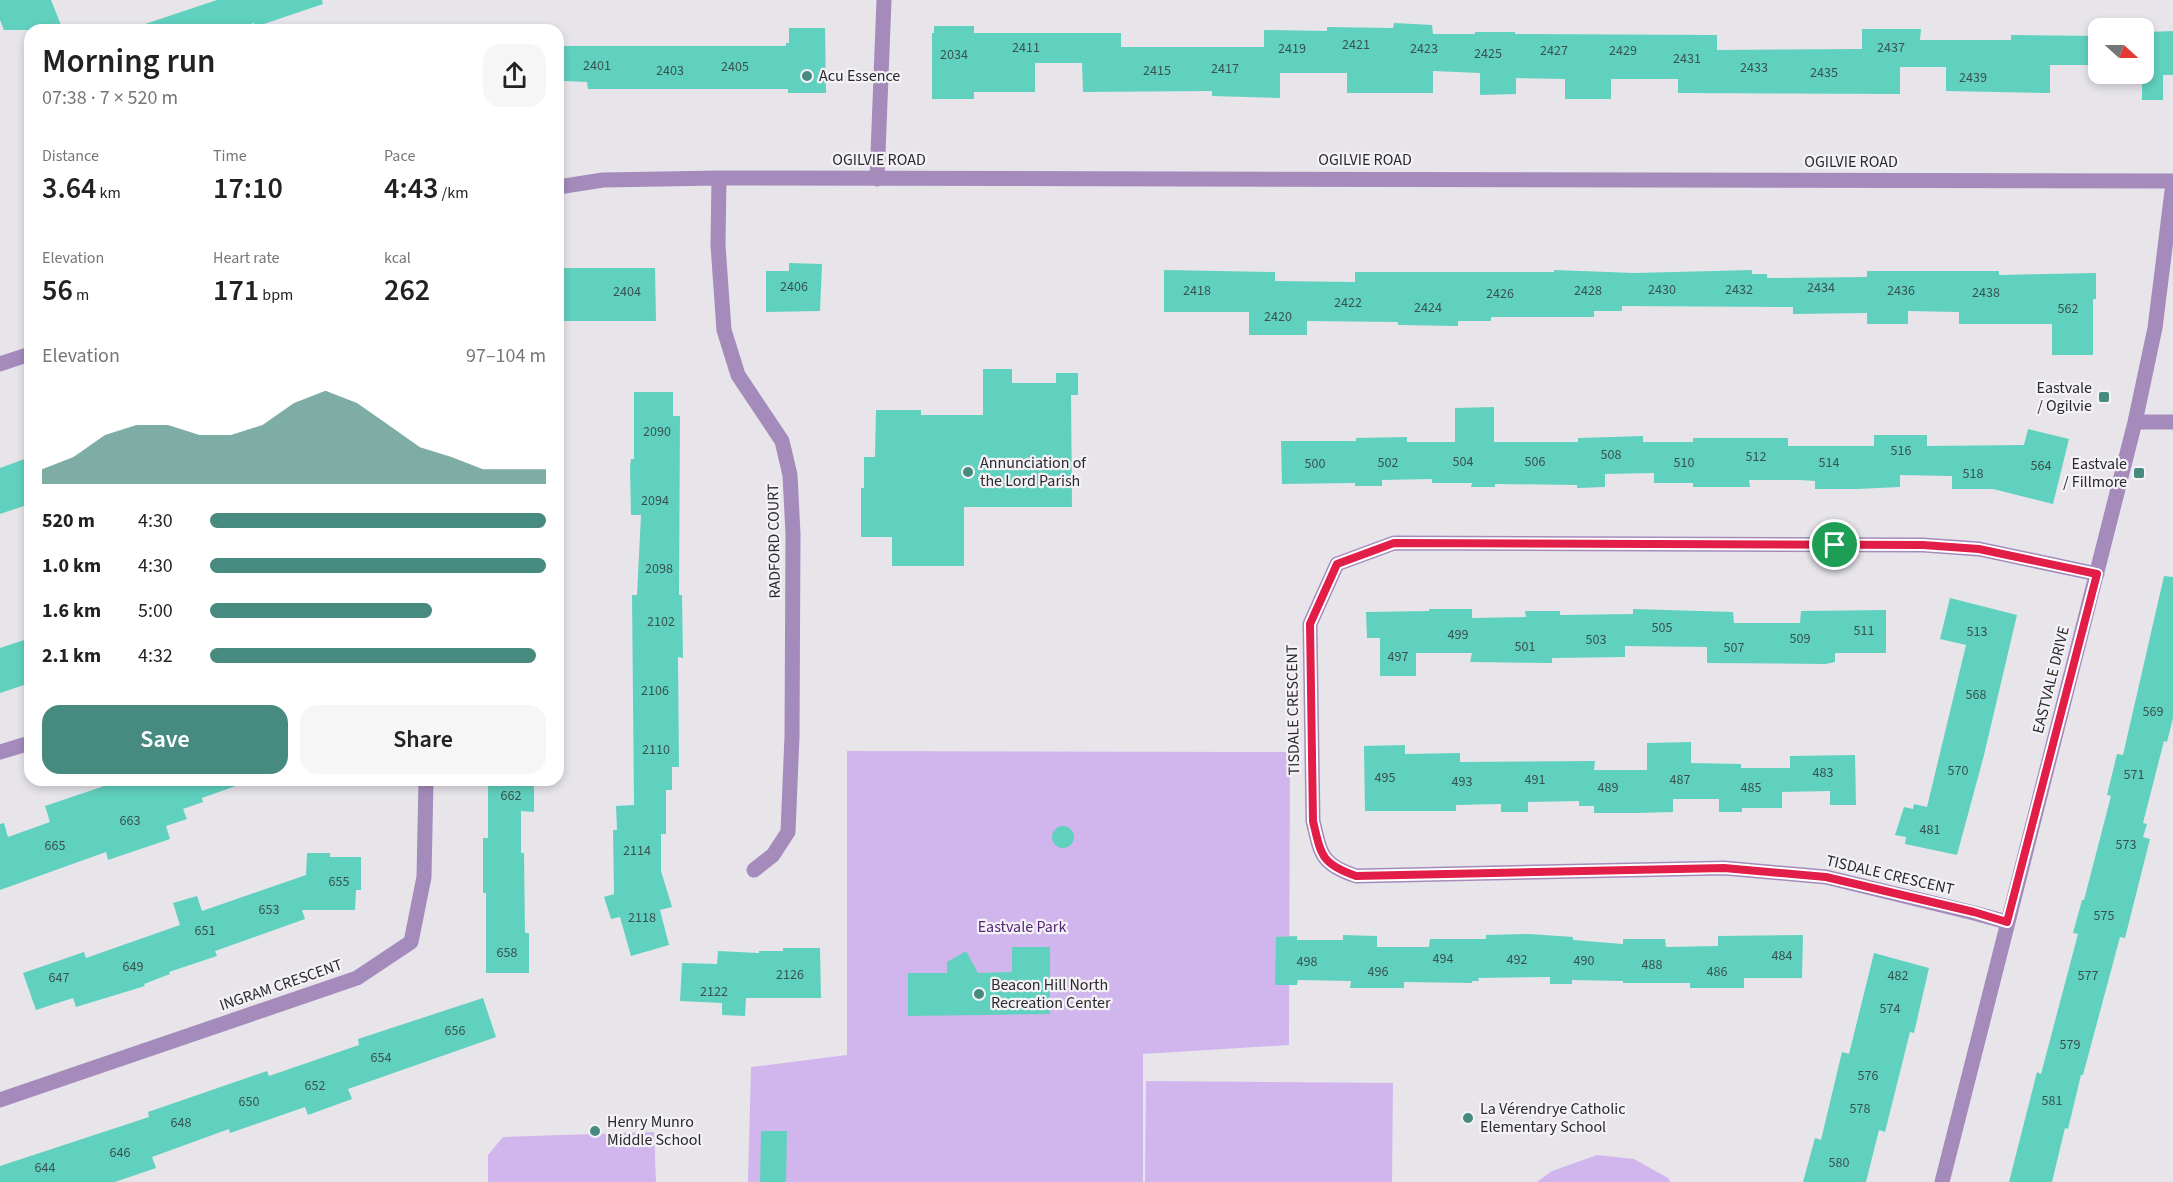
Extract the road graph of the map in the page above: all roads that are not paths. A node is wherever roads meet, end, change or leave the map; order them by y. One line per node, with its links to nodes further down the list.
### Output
1 (884, 0): 3 (street)
2 (719, 178): 3 (street, OGILVIE ROAD); 5 (street, OGILVIE ROAD); 14 (street, RADFORD COURT)
3 (877, 178): 4 (street, OGILVIE ROAD)
4 (2173, 182): 8 (street, EASTVALE DRIVE)
5 (564, 186)
6 (24, 356): 7 (street)
7 (0, 364)
8 (2135, 422): 9 (street); 10 (street, EASTVALE DRIVE)
9 (2173, 422)
10 (2097, 574): 15 (street, EASTVALE DRIVE); 15 (street, TISDALE CRESCENT)
11 (24, 744): 12 (street)
12 (0, 752)
13 (426, 786): 16 (street, INGRAM CRESCENT)
14 (754, 870)
15 (2007, 922): 17 (street, EASTVALE DRIVE)
16 (0, 1100)
17 (1942, 1182)

